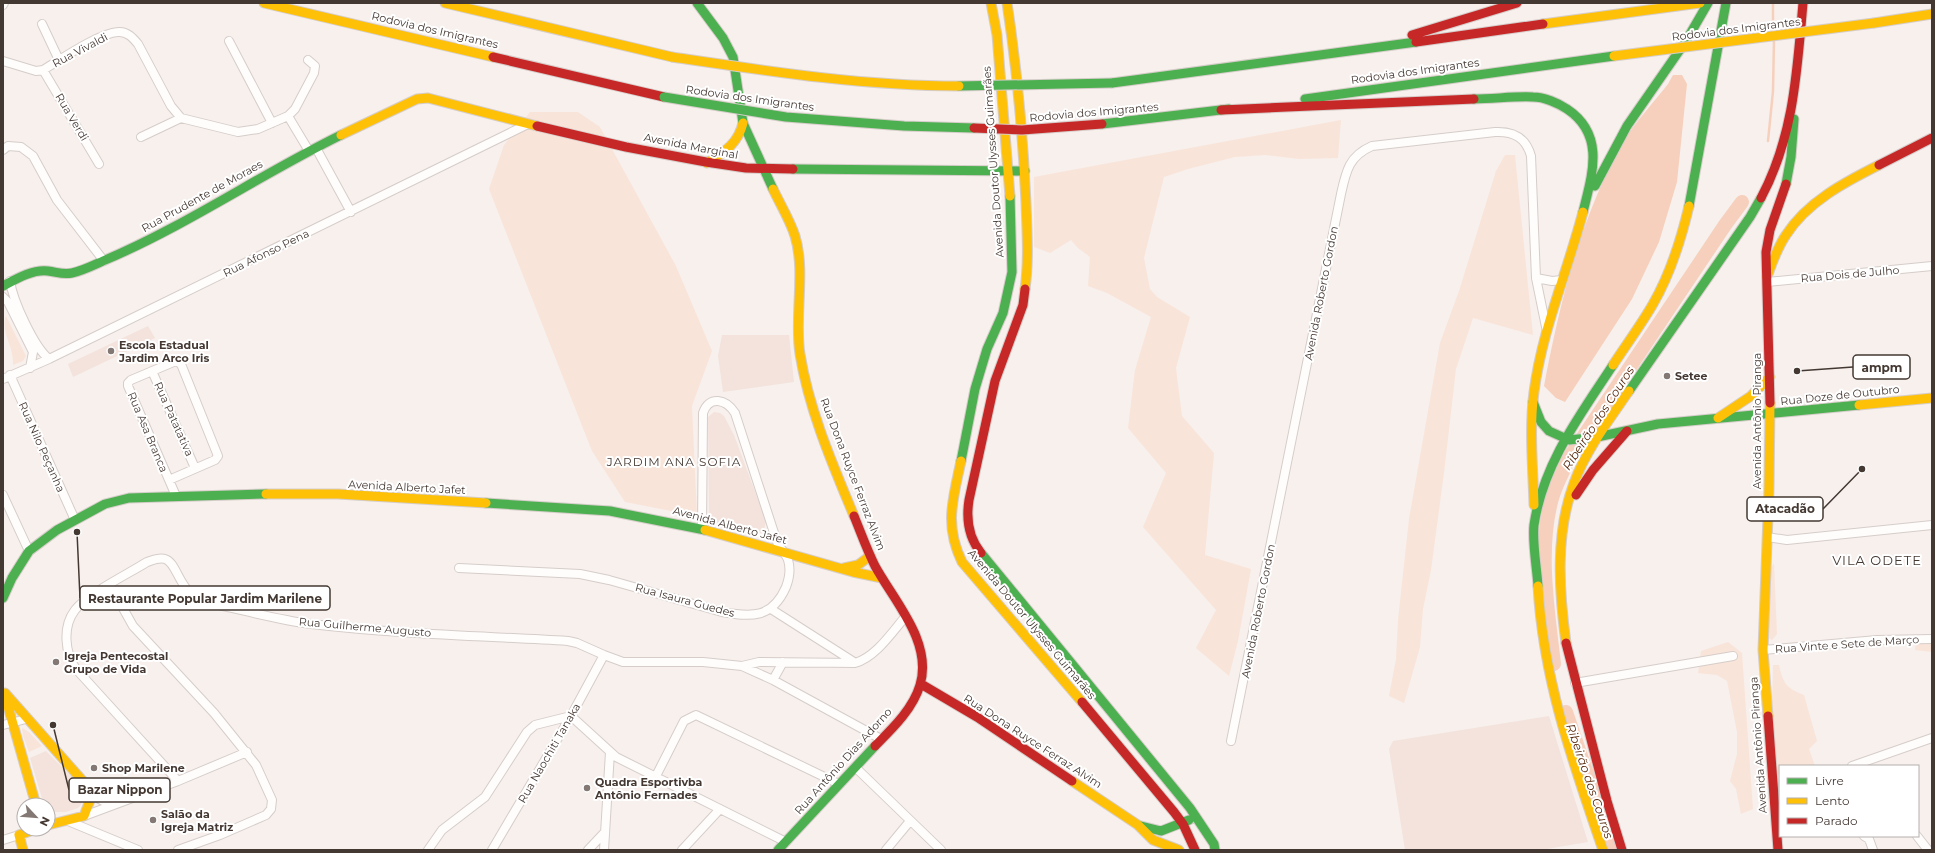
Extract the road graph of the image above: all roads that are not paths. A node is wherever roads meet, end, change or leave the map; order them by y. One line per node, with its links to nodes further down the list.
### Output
1 (264, 3): 21 (main road, Rodovia dos Imigrantes, bridge)
2 (445, 3): 14 (main road, bridge)
3 (697, 3): 25 (main road, Rua Dona Ruyce Ferraz Alvim)
4 (991, 3): 34 (main road, Avenida Doutor Ulysses Guimarães)
5 (1007, 3): 35 (main road, Avenida Doutor Ulysses Guimarães)
6 (1517, 3): 14 (main road)
7 (1700, 3): 14 (main road)
8 (1708, 3): 37 (main road)
9 (1726, 3): 61 (main road)
10 (1803, 3): 19 (main road)
11 (1932, 14): 21 (main road, Rodovia dos Imigrantes, bridge)
12 (42, 24): 15 (street)
13 (228, 41): 24 (street)
14 (1365, 49)
15 (59, 60): 18 (street, Rua Vivaldi); 23 (street, Rua Vivaldi)
16 (308, 60): 22 (street)
17 (3, 61): 18 (street)
18 (43, 70): 32 (street, Rua Verdi)
19 (1795, 91): 43 (main road, Avenida Antônio Piranga); 60 (main road)
20 (407, 104): 26 (main road, Avenida Marginal); 29 (main road, Rua Prudente de Moraes)
21 (1221, 110): 37 (main road)
22 (288, 116): 24 (street); 29 (street)
23 (180, 118): 24 (street); 27 (street)
24 (272, 122)
25 (743, 123): 31 (main road); 33 (main road, Rua Dona Ruyce Ferraz Alvim)
26 (528, 124): 31 (main road, Avenida Marginal); 36 (street, Rua Afonso Pena)
27 (141, 137)
28 (1932, 138): 43 (main road)
29 (313, 149): 36 (street); 38 (main road, Rua Prudente de Moraes)
30 (3, 150): 38 (street)
31 (707, 163): 33 (main road, Avenida Marginal)
32 (99, 164)
33 (763, 168): 34 (main road, Avenida Marginal); 74 (main road, Rua Dona Ruyce Ferraz Alvim)
34 (1008, 171): 35 (main road, Avenida Marginal); 40 (main road, Avenida Doutor Ulysses Guimarães)
35 (1025, 171): 46 (main road, Avenida Doutor Ulysses Guimarães)
36 (351, 212): 49 (street, Rua Afonso Pena)
37 (1582, 217): 42 (main road)
38 (104, 261): 44 (main road, Rua Prudente de Moraes)
39 (1932, 266): 43 (street, Rua Dois de Julho)
40 (1012, 267): 46 (main road); 47 (main road, Avenida Doutor Ulysses Guimarães)
41 (1536, 278): 42 (street); 48 (street, Avenida Roberto Gordon); 100 (street, Avenida Roberto Gordon)
42 (1562, 280): 48 (main road)
43 (1767, 280): 53 (main road, Avenida Antônio Piranga)
44 (6, 283): 49 (street)
45 (3, 297): 50 (street)
46 (1019, 318): 54 (main road, Avenida Doutor Ulysses Guimarães)
47 (996, 327): 54 (main road); 80 (main road, Avenida Doutor Ulysses Guimarães)
48 (1547, 334): 56 (main road)
49 (49, 359): 50 (street, Rua Afonso Pena)
50 (30, 368): 52 (street, Rua Afonso Pena)
51 (152, 371): 62 (street, Rua Patatativa); 62 (street, Rua Asa Branca); 63 (street, Rua Asa Branca)
52 (7, 377): 67 (street, Rua Nilo Peçanha)
53 (1770, 377): 57 (main road, Avenida Antônio Piranga); 58 (main road)
54 (995, 381): 83 (main road, Avenida Doutor Ulysses Guimarães)
55 (1932, 398): 57 (main road, Rua Doze de Outubro)
56 (1533, 401): 61 (main road); 69 (main road)
57 (1770, 414): 58 (main road, Rua Doze de Outubro); 71 (main road, Avenida Antônio Piranga)
58 (1718, 419): 59 (main road, Rua Doze de Outubro)
59 (1627, 431): 60 (main road, Rua Doze de Outubro); 66 (main road)
60 (1594, 437): 61 (main road, Rua Doze de Outubro); 66 (main road)
61 (1567, 439): 69 (main road)
62 (195, 468): 63 (street, Rua Asa Branca)
63 (169, 480): 65 (street, Rua Asa Branca)
64 (3, 495): 72 (street)
65 (176, 496): 67 (main road, Avenida Alberto Jafet); 70 (main road, Avenida Alberto Jafet)
66 (1564, 516): 93 (main road)
67 (75, 520): 72 (main road, Avenida Alberto Jafet)
68 (1932, 525): 71 (street)
69 (1534, 526): 143 (main road)
70 (702, 529): 73 (main road, Avenida Alberto Jafet); 73 (street)
71 (1767, 537): 85 (main road, Avenida Antônio Piranga)
72 (29, 551): 79 (main road, Avenida Alberto Jafet)
73 (782, 552): 76 (main road, Avenida Alberto Jafet); 81 (street)
74 (870, 556): 76 (main road); 77 (main road, Rua Dona Ruyce Ferraz Alvim)
75 (459, 568): 81 (street, Rua Isaura Guedes)
76 (844, 568): 77 (main road, Avenida Alberto Jafet)
77 (882, 578): 82 (main road, Rua Dona Ruyce Ferraz Alvim)
78 (110, 585): 86 (street, Rua Guilherme Augusto); 101 (street); 106 (street)
79 (3, 598)
80 (996, 603): 83 (main road); 118 (main road, Avenida Doutor Ulysses Guimarães)
81 (771, 609): 89 (street)
82 (906, 616): 89 (street); 92 (main road, Rua Dona Ruyce Ferraz Alvim)
83 (1046, 634): 114 (main road, Avenida Doutor Ulysses Guimarães)
84 (1932, 639): 85 (street, Rua Vinte e Sete de Março)
85 (1763, 650): 109 (main road, Avenida Antônio Piranga)
86 (604, 656): 90 (street); 95 (street, Rua Naochiti Tanaka)
87 (1733, 656): 93 (street)
88 (783, 662): 89 (street); 90 (street); 91 (street)
89 (855, 663)
90 (742, 666): 91 (street)
91 (773, 680): 99 (street)
92 (921, 684): 99 (main road, Rua Antônio Dias Adorno); 119 (main road, Rua Dona Ruyce Ferraz Alvim)
93 (1575, 684): 144 (main road)
94 (4, 690): 96 (main road); 97 (main road)
95 (571, 716): 102 (street); 134 (street); 135 (street, Rua Naochiti Tanaka)
96 (26, 719): 97 (street); 108 (main road)
97 (7, 724): 110 (main road)
98 (1932, 738): 103 (street)
99 (881, 739): 104 (main road, Rua Antônio Dias Adorno)
100 (1231, 741)
101 (247, 752): 106 (street); 133 (street)
102 (610, 752): 105 (street); 121 (street)
103 (1862, 764)
104 (855, 767): 107 (main road, Rua Antônio Dias Adorno); 116 (street)
105 (656, 776): 107 (street); 112 (street)
106 (178, 781): 111 (street)
107 (839, 784): 127 (main road, Rua Antônio Dias Adorno)
108 (92, 795): 111 (street); 113 (main road)
109 (1777, 795): 145 (main road, Avenida Antônio Piranga)
110 (33, 797)
111 (117, 804): 113 (street)
112 (720, 810): 127 (street); 138 (street)
113 (84, 816): 115 (main road)
114 (1196, 816): 118 (main road, Rua Dona Ruyce Ferraz Alvim); 128 (main road, Avenida Doutor Ulysses Guimarães)
115 (68, 821): 117 (main road); 132 (street)
116 (910, 821): 140 (street); 141 (street)
117 (56, 823)
118 (1183, 824): 120 (main road, Rua Dona Ruyce Ferraz Alvim); 130 (main road, Avenida Doutor Ulysses Guimarães)
119 (1138, 825): 120 (main road, Rua Dona Ruyce Ferraz Alvim); 129 (main road, Rua Dona Ruyce Ferraz Alvim)
120 (1170, 828): 129 (main road)
121 (605, 832): 136 (street); 137 (street)
122 (16, 836): 126 (street)
123 (20, 837): 131 (main road)
124 (1866, 837): 146 (street)
125 (1918, 837): 147 (street)
126 (3, 840)
127 (786, 842): 139 (main road, Rua Antônio Dias Adorno)
128 (1214, 847): 130 (main road)
129 (1176, 849)
130 (1195, 849): 142 (main road)
131 (23, 850)
132 (138, 850)
133 (178, 850)
134 (428, 850)
135 (492, 850)
136 (588, 850)
137 (604, 850)
138 (682, 850)
139 (778, 850)
140 (886, 850)
141 (941, 850)
142 (1184, 850)
143 (1602, 850)
144 (1622, 850)
145 (1778, 850)
146 (1873, 850)
147 (1928, 850)

